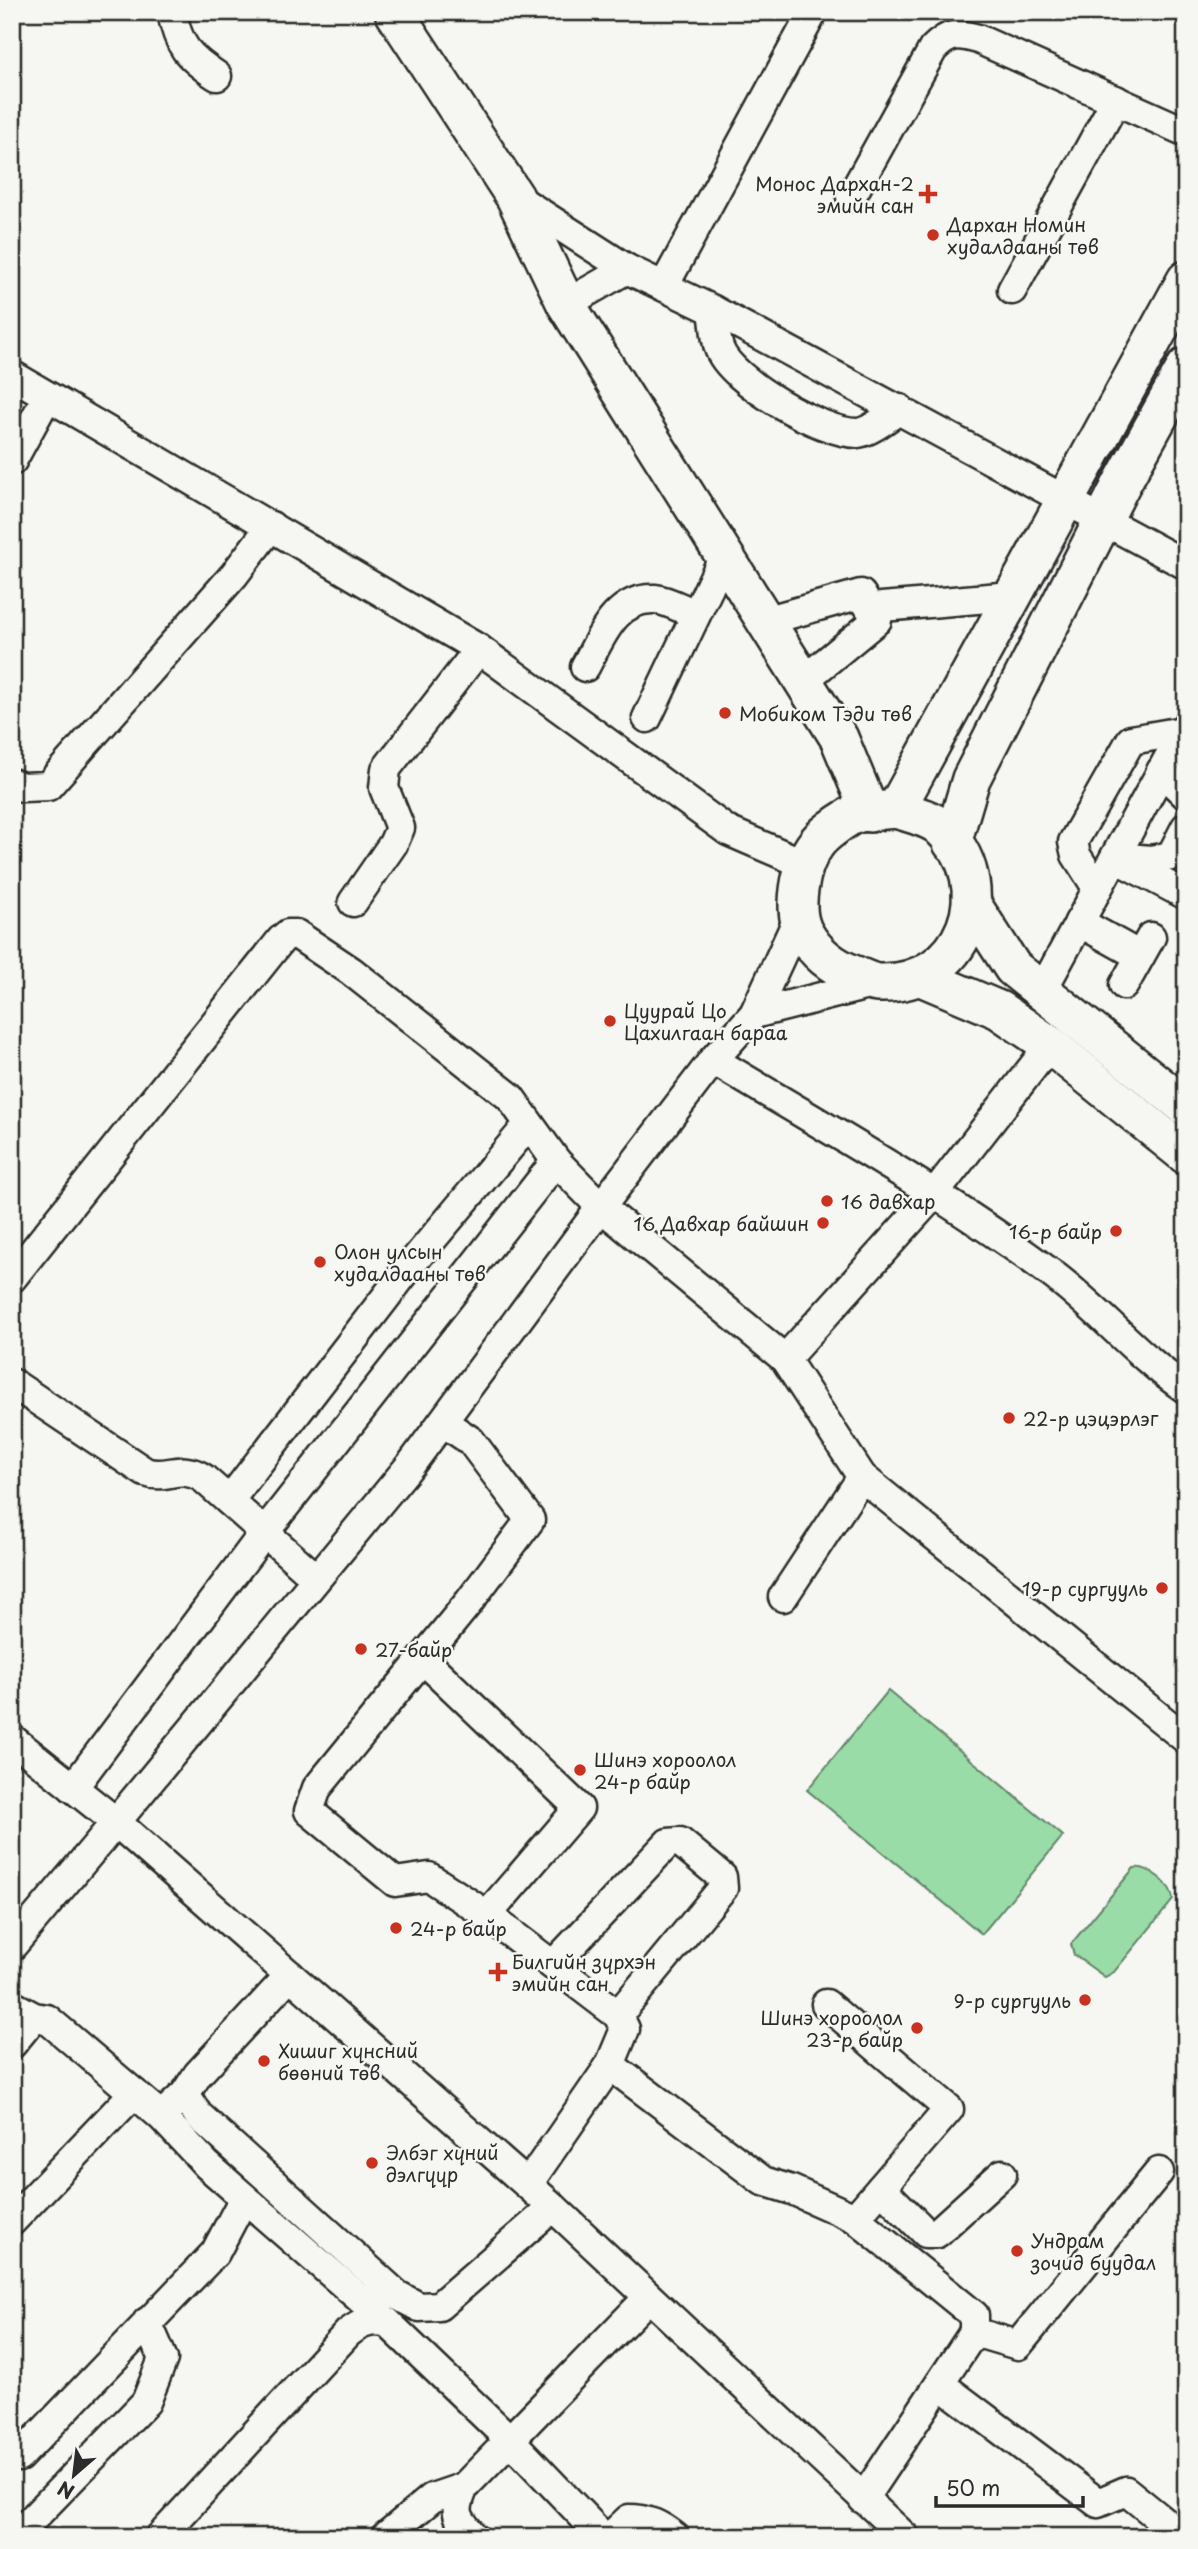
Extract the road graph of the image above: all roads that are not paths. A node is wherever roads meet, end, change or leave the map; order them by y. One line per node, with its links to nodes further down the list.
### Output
1 (172, 12): 4 (street)
2 (394, 12): 7 (main road)
3 (813, 12): 11 (street)
4 (217, 76)
5 (1116, 100): 6 (street); 8 (street); 12 (street)
6 (1186, 132)
7 (514, 197): 9 (street); 13 (main road)
8 (850, 197)
9 (627, 269): 11 (street); 13 (street)
10 (1186, 280): 20 (main road)
11 (664, 286): 14 (street)
12 (1012, 290)
13 (566, 304): 23 (main road)
14 (713, 310): 18 (street); 18 (street)
15 (1186, 367): 21 (main road)
16 (12, 375): 17 (street)
17 (47, 397): 19 (street); 22 (street)
18 (900, 409): 20 (street)
19 (12, 461)
20 (1067, 498): 21 (street); 25 (main road)
21 (1105, 520): 24 (street); 38 (main road)
22 (271, 526): 29 (street); 34 (street)
23 (725, 554): 27 (street); 28 (main road)
24 (1186, 565)
25 (1012, 596): 26 (street); 36 (main road)
26 (870, 608): 28 (street); 31 (street)
27 (696, 614): 30 (street); 32 (street)
28 (765, 621): 31 (main road)
29 (479, 649): 40 (street); 43 (street)
30 (585, 667)
31 (803, 681): 36 (main road)
32 (647, 718)
33 (1178, 745): 35 (street); 39 (street); 41 (street)
34 (12, 782)
35 (1186, 795)
36 (883, 811): 38 (main road); 40 (main road)
37 (1186, 827): 39 (street)
38 (952, 843): 44 (main road)
39 (1115, 857): 41 (street); 42 (street)
40 (807, 865): 45 (main road)
41 (1097, 888): 46 (street)
42 (1186, 895)
43 (353, 902)
44 (973, 906): 47 (main road); 50 (main road)
45 (797, 921): 48 (main road); 51 (street)
46 (1079, 922): 49 (street); 50 (street)
47 (921, 976): 48 (main road); 52 (main road)
48 (876, 983): 51 (street)
49 (1124, 985)
50 (1043, 989): 54 (main road)
51 (754, 1014): 53 (street)
52 (1050, 1045): 56 (main road); 58 (street)
53 (713, 1060): 58 (street); 59 (street)
54 (1186, 1107)
55 (529, 1124): 57 (street); 60 (street); 66 (street)
56 (1186, 1155)
57 (556, 1161): 59 (street); 67 (street)
58 (935, 1193): 61 (street); 63 (street)
59 (601, 1207): 61 (street); 64 (street)
60 (12, 1278)
61 (785, 1359): 65 (street)
62 (12, 1383): 66 (street)
63 (1186, 1388)
64 (443, 1422): 68 (street); 70 (street)
65 (862, 1476): 69 (street); 71 (street)
66 (229, 1501): 67 (street)
67 (264, 1533): 68 (street); 73 (street)
68 (316, 1578): 74 (street)
69 (782, 1597)
70 (423, 1659): 75 (street); 75 (street)
71 (1186, 1739)
72 (17, 1750): 73 (street)
73 (73, 1788): 74 (street)
74 (116, 1822): 76 (street); 78 (street)
75 (487, 1915): 77 (street)
76 (12, 1947)
77 (553, 1965): 81 (street); 81 (street)
78 (290, 1975): 85 (street); 89 (street)
79 (827, 2004): 90 (street)
80 (23, 2011): 82 (street); 84 (street)
81 (618, 2015): 83 (street)
82 (12, 2044)
83 (610, 2065): 89 (street); 93 (street)
84 (134, 2093): 86 (street); 94 (street)
85 (185, 2094): 86 (street); 92 (street)
86 (161, 2116): 91 (street)
87 (1159, 2172): 98 (street)
88 (1002, 2174): 90 (street)
89 (528, 2185): 92 (street)
90 (881, 2188): 93 (street)
91 (244, 2198): 96 (street); 97 (street)
92 (553, 2207): 95 (street)
93 (855, 2218): 98 (street)
94 (12, 2221)
95 (648, 2298): 100 (street); 103 (street)
96 (147, 2322): 101 (street); 104 (street)
97 (388, 2323): 100 (street); 105 (street)
98 (974, 2332): 99 (street)
99 (940, 2384): 103 (street); 112 (street)
100 (510, 2440): 102 (street); 108 (street)
101 (19, 2457)
102 (464, 2487): 106 (street); 107 (street)
103 (863, 2499): 111 (street)
104 (15, 2537)
105 (160, 2537)
106 (385, 2537)
107 (474, 2537)
108 (603, 2537)
109 (610, 2537): 110 (street)
110 (675, 2537)
111 (905, 2537)
112 (1183, 2537)

